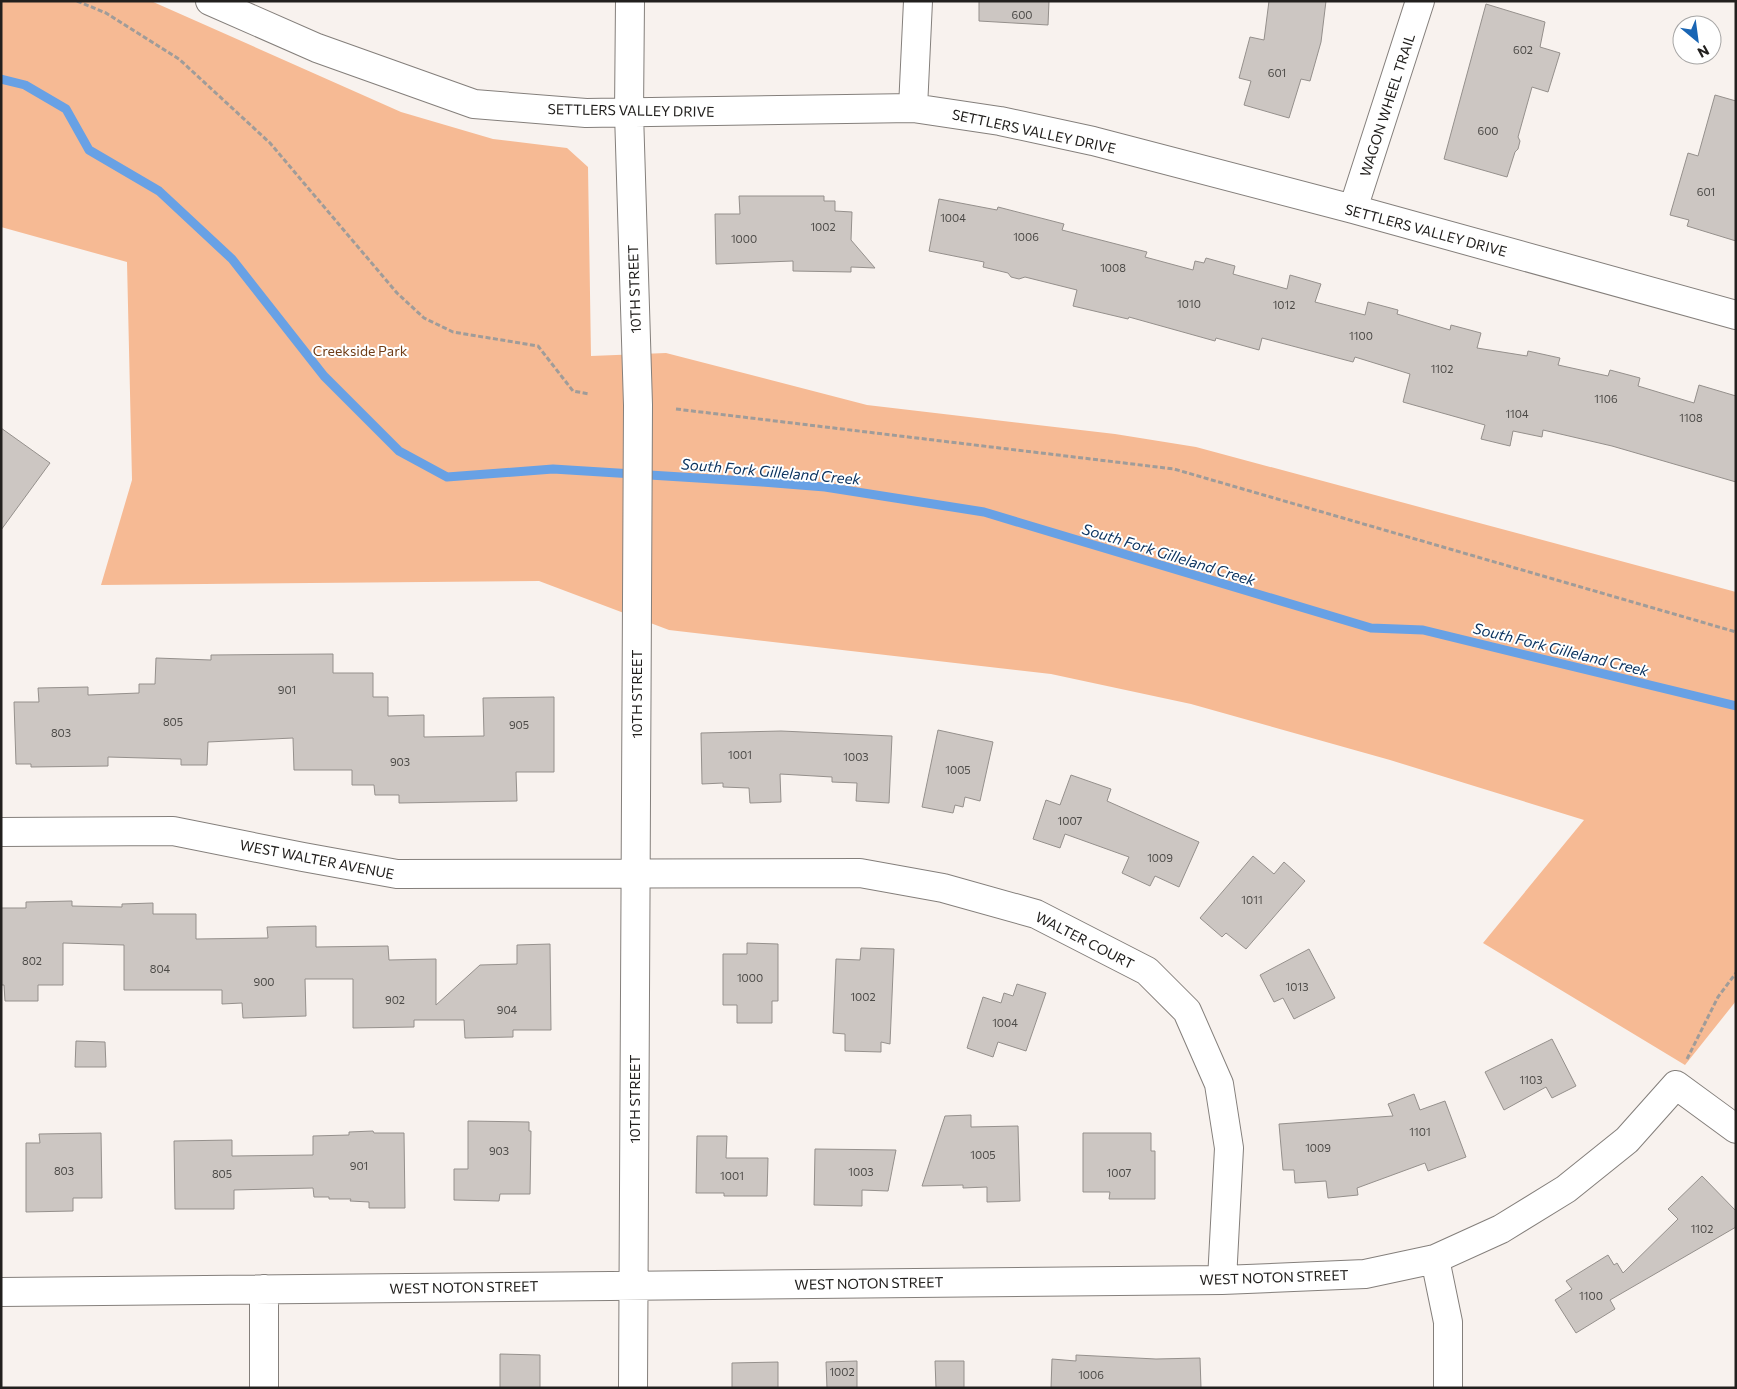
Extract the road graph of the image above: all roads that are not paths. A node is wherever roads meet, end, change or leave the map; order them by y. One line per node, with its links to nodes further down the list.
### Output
1 (630, 1): 6 (street, 10TH STREET)
2 (918, 1): 5 (street)
3 (1420, 1): 7 (street, WAGON WHEEL TRAIL)
4 (222, 4): 6 (street, SETTLERS VALLEY DRIVE)
5 (913, 108): 6 (street, SETTLERS VALLEY DRIVE); 7 (street, SETTLERS VALLEY DRIVE)
6 (629, 113): 10 (street, 10TH STREET)
7 (1353, 209): 8 (street, SETTLERS VALLEY DRIVE)
8 (1736, 316)
9 (1, 832): 10 (street, WEST WALTER AVENUE)
10 (635, 873): 13 (street, WALTER COURT); 14 (street, 10TH STREET)
11 (1736, 1129): 12 (street, WEST NOTON STREET)
12 (1435, 1259): 13 (street, WEST NOTON STREET); 19 (street)
13 (1222, 1280): 14 (street, WEST NOTON STREET)
14 (633, 1285): 15 (street, WEST NOTON STREET); 18 (street, 10TH STREET)
15 (264, 1289): 16 (street, WEST NOTON STREET); 17 (street)
16 (1, 1292)
17 (264, 1388)
18 (633, 1388)
19 (1448, 1388)

